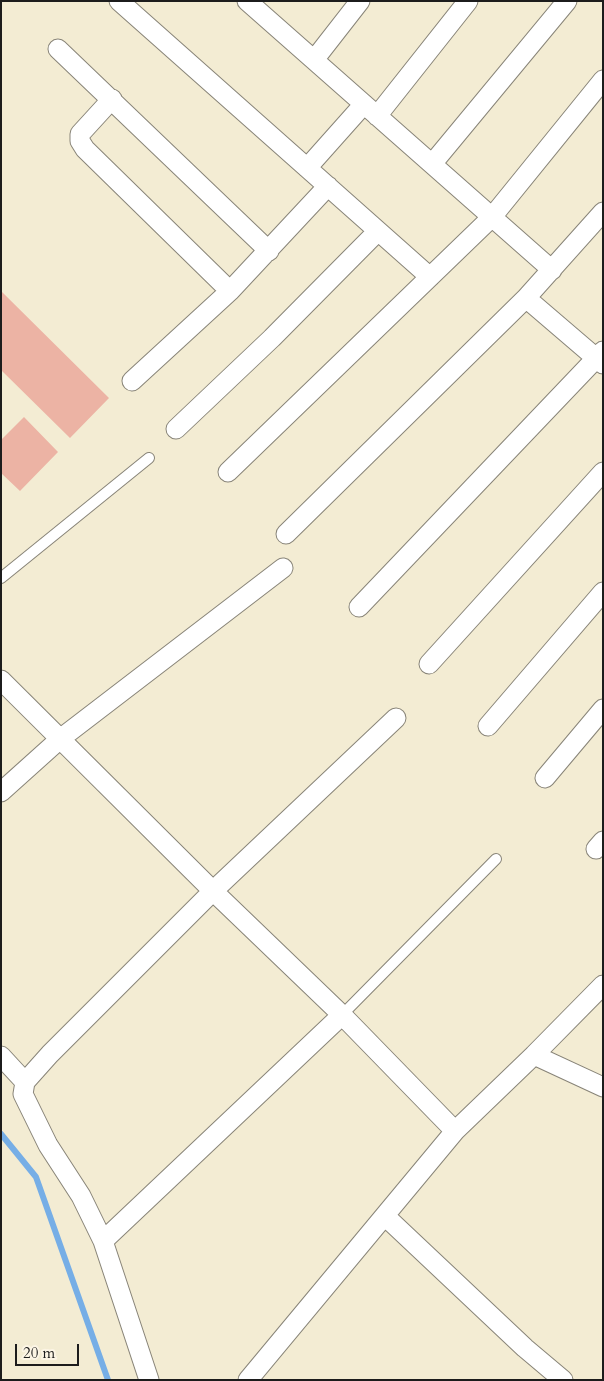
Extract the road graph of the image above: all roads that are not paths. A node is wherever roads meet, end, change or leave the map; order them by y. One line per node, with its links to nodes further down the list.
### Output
1 (119, 1): 12 (street)
2 (247, 1): 7 (street)
3 (360, 1): 7 (street)
4 (468, 1): 10 (street)
5 (567, 1): 11 (street)
6 (58, 49): 9 (street)
7 (314, 60): 10 (street)
8 (603, 80): 15 (street)
9 (112, 99): 17 (street); 20 (street)
10 (370, 110): 11 (street); 12 (street)
11 (432, 164): 15 (street)
12 (307, 168): 13 (street)
13 (328, 186): 16 (street); 17 (street)
14 (603, 212): 18 (street)
15 (492, 217): 18 (street); 19 (street)
16 (378, 231): 19 (street); 24 (street)
17 (269, 251): 20 (street)
18 (552, 270): 21 (street)
19 (430, 277): 26 (street)
20 (230, 291): 23 (street)
21 (526, 298): 22 (street); 28 (street)
22 (601, 358): 32 (street)
23 (132, 381)
24 (176, 429)
25 (149, 458): 30 (lane)
26 (228, 472)
27 (603, 472): 33 (street)
28 (286, 534)
29 (283, 568): 38 (street)
30 (1, 578)
31 (603, 592): 37 (street)
32 (359, 606)
33 (429, 664)
34 (1, 680): 38 (street)
35 (603, 709): 39 (street)
36 (396, 718): 42 (street)
37 (488, 726)
38 (60, 739): 40 (street); 42 (street)
39 (545, 778)
40 (1, 792)
41 (496, 859): 44 (lane)
42 (213, 891): 44 (street); 47 (street)
43 (603, 984): 45 (street)
44 (342, 1015): 49 (street); 51 (street)
45 (534, 1055): 48 (street); 49 (street)
46 (1, 1056): 47 (street)
47 (25, 1082): 51 (street)
48 (603, 1087)
49 (455, 1131): 50 (street)
50 (385, 1216): 53 (street); 54 (street)
51 (103, 1241): 52 (street)
52 (149, 1380)
53 (248, 1380)
54 (563, 1380)

